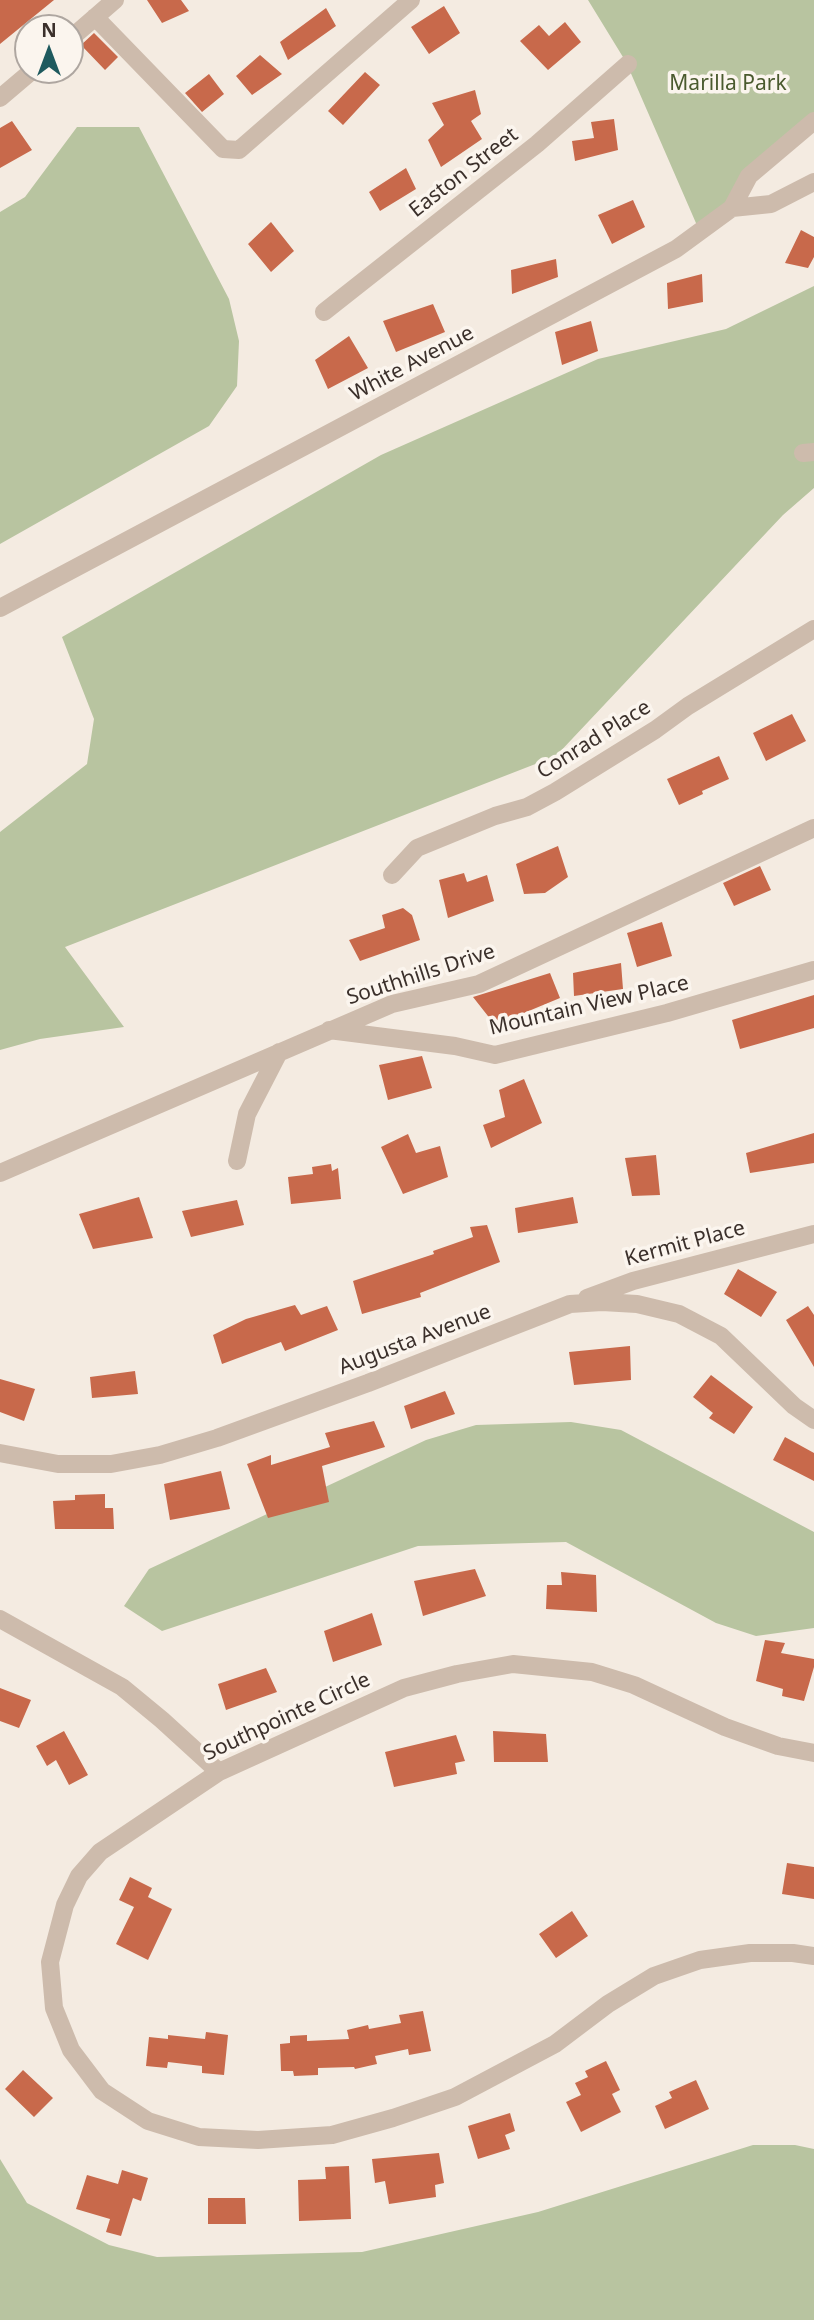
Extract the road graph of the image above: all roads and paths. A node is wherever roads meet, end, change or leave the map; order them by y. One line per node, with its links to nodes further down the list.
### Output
1 (115, 0): 3 (street)
2 (411, 0): 3 (street)
3 (95, 17): 4 (street)
4 (84, 26)
5 (628, 64): 11 (street, Easton Street)
6 (16, 84): 7 (street)
7 (0, 98)
8 (814, 121): 10 (street, White Avenue)
9 (814, 182): 10 (street)
10 (732, 208): 12 (street, White Avenue)
11 (324, 312)
12 (0, 608)
13 (814, 629): 15 (street, Conrad Place)
14 (814, 828): 17 (street, Southhills Drive)
15 (392, 874)
16 (814, 970): 17 (street, Mountain View Place)
17 (329, 1030): 18 (street, Southhills Drive)
18 (279, 1052): 19 (street); 20 (street, Southhills Drive)
19 (237, 1161)
20 (0, 1173)
21 (814, 1234): 22 (street, Kermit Place)
22 (570, 1304): 23 (street, Augusta Avenue); 24 (street, Augusta Avenue)
23 (814, 1420)
24 (0, 1453)
25 (0, 1619): 27 (street)
26 (814, 1753): 27 (street, Southpointe Circle)
27 (219, 1772): 28 (street, Southpointe Circle)
28 (814, 1956)

